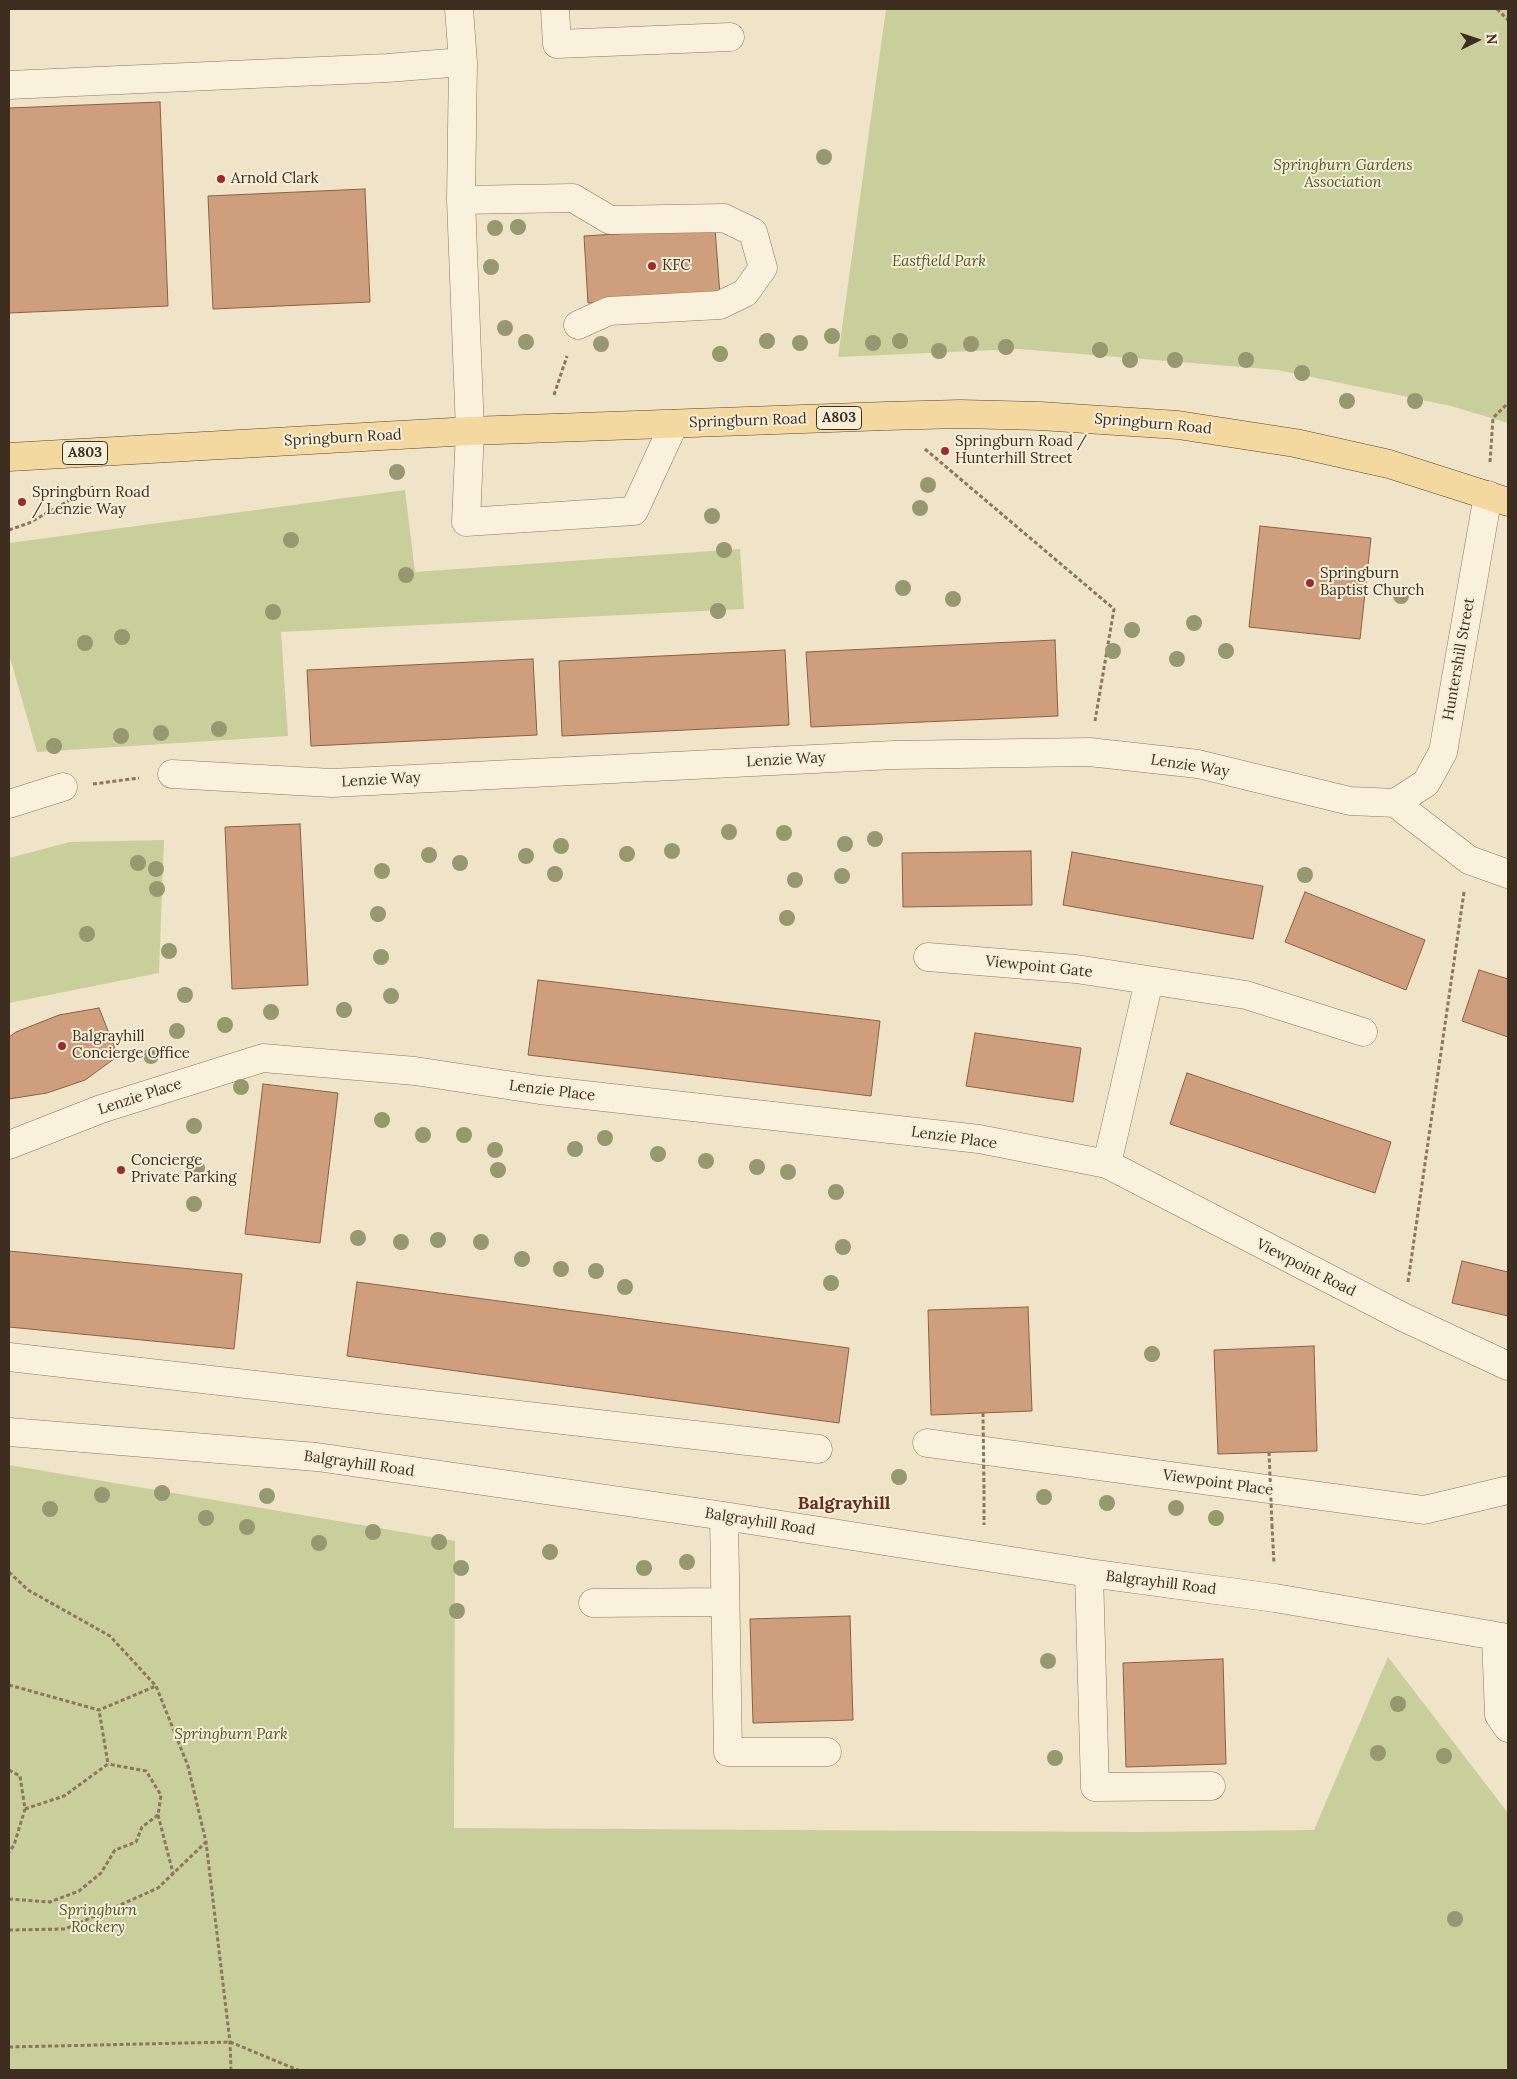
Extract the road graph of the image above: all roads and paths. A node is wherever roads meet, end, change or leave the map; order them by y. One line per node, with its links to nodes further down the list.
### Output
1 (459, 9): 6 (street)
2 (555, 9): 5 (street)
3 (1497, 9): 4 (path)
4 (1508, 20)
5 (730, 37)
6 (462, 62): 7 (street); 8 (street)
7 (9, 85)
8 (461, 200): 9 (street); 13 (street)
9 (578, 325): 12 (path)
10 (1508, 403): 17 (path)
11 (674, 424): 12 (main road, Springburn Road / A803); 13 (street); 17 (main road, Springburn Road / A803)
12 (543, 428): 13 (main road, Springburn Road / A803)
13 (470, 431): 15 (main road, Springburn Road / A803)
14 (924, 448): 19 (path)
15 (9, 457)
16 (103, 481): 18 (path)
17 (1498, 499): 22 (street, Huntershill Street)
18 (9, 530)
19 (1096, 712)
20 (172, 774): 21 (path); 22 (street, Lenzie Way)
21 (63, 788): 23 (street)
22 (1395, 803): 24 (street)
23 (9, 804)
24 (1508, 874)
25 (1458, 928): 31 (path)
26 (928, 957): 27 (street, Viewpoint Gate)
27 (1149, 981): 28 (street, Viewpoint Gate); 30 (street)
28 (1363, 1032)
29 (9, 1145): 30 (street, Lenzie Place)
30 (1107, 1164): 31 (street, Viewpoint Road)
31 (1403, 1317): 33 (street, Viewpoint Road)
32 (9, 1357): 37 (street)
33 (1508, 1366)
34 (983, 1413): 39 (path, bridge)
35 (9, 1432): 41 (street, Balgrayhill Road)
36 (927, 1443): 40 (street, Viewpoint Place)
37 (818, 1449)
38 (1269, 1452): 44 (path, bridge)
39 (984, 1490)
40 (1508, 1490)
41 (724, 1516): 43 (street, Balgrayhill Road); 45 (street)
42 (9, 1572): 49 (path)
43 (1089, 1573): 44 (street, Balgrayhill Road); 55 (street)
44 (1275, 1598): 47 (street, Balgrayhill Road)
45 (726, 1602): 46 (street); 52 (street)
46 (593, 1603)
47 (1502, 1638): 51 (street)
48 (9, 1684): 50 (path)
49 (156, 1686): 50 (path); 58 (path)
50 (99, 1710): 53 (path)
51 (1508, 1728)
52 (827, 1752)
53 (108, 1764): 56 (path); 57 (path)
54 (9, 1770): 56 (path)
55 (1211, 1786)
56 (25, 1810): 59 (path)
57 (158, 1815): 60 (path); 61 (path)
58 (206, 1842): 60 (path); 63 (path)
59 (9, 1852)
60 (173, 1873): 62 (path)
61 (9, 1900)
62 (9, 1930)
63 (230, 2042): 64 (path); 65 (path); 66 (path)
64 (9, 2047)
65 (231, 2070)
66 (298, 2070)

